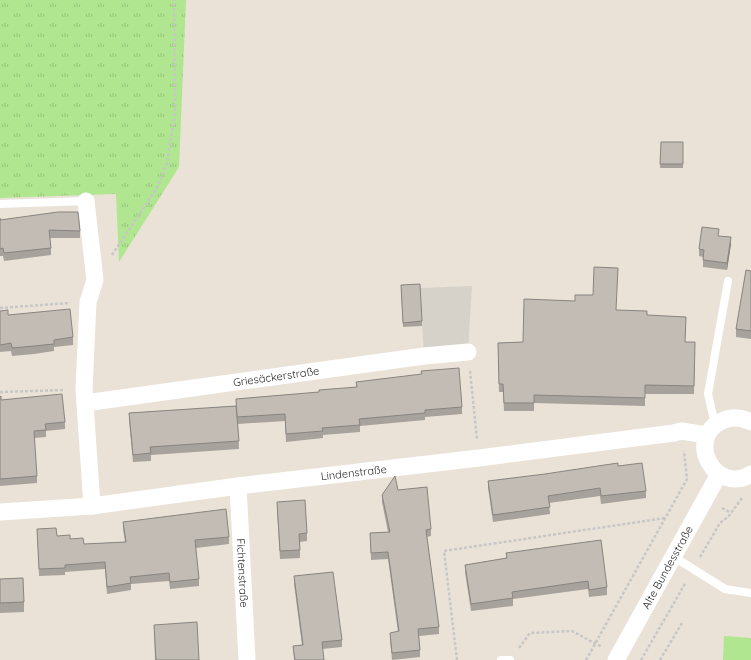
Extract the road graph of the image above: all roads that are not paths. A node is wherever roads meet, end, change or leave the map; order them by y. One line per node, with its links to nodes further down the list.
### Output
1 (86, 201): 2 (lane); 5 (street)
2 (0, 204)
3 (728, 280): 7 (lane)
4 (468, 352): 5 (street, Griesäckerstraße)
5 (84, 396): 11 (street)
6 (751, 422): 7 (street)
7 (711, 430): 8 (street); 10 (street, Lindenstraße)
8 (719, 474): 9 (street); 13 (street, Alte Bundesstraße)
9 (751, 474)
10 (238, 486): 11 (street, Lindenstraße); 16 (street, Fichtenstraße)
11 (92, 506): 12 (street, Lindenstraße)
12 (0, 512)
13 (674, 557): 14 (lane); 15 (street, Alte Bundesstraße)
14 (751, 593)
15 (617, 658)
16 (247, 660)
17 (502, 660): 18 (lane)
18 (510, 660)

